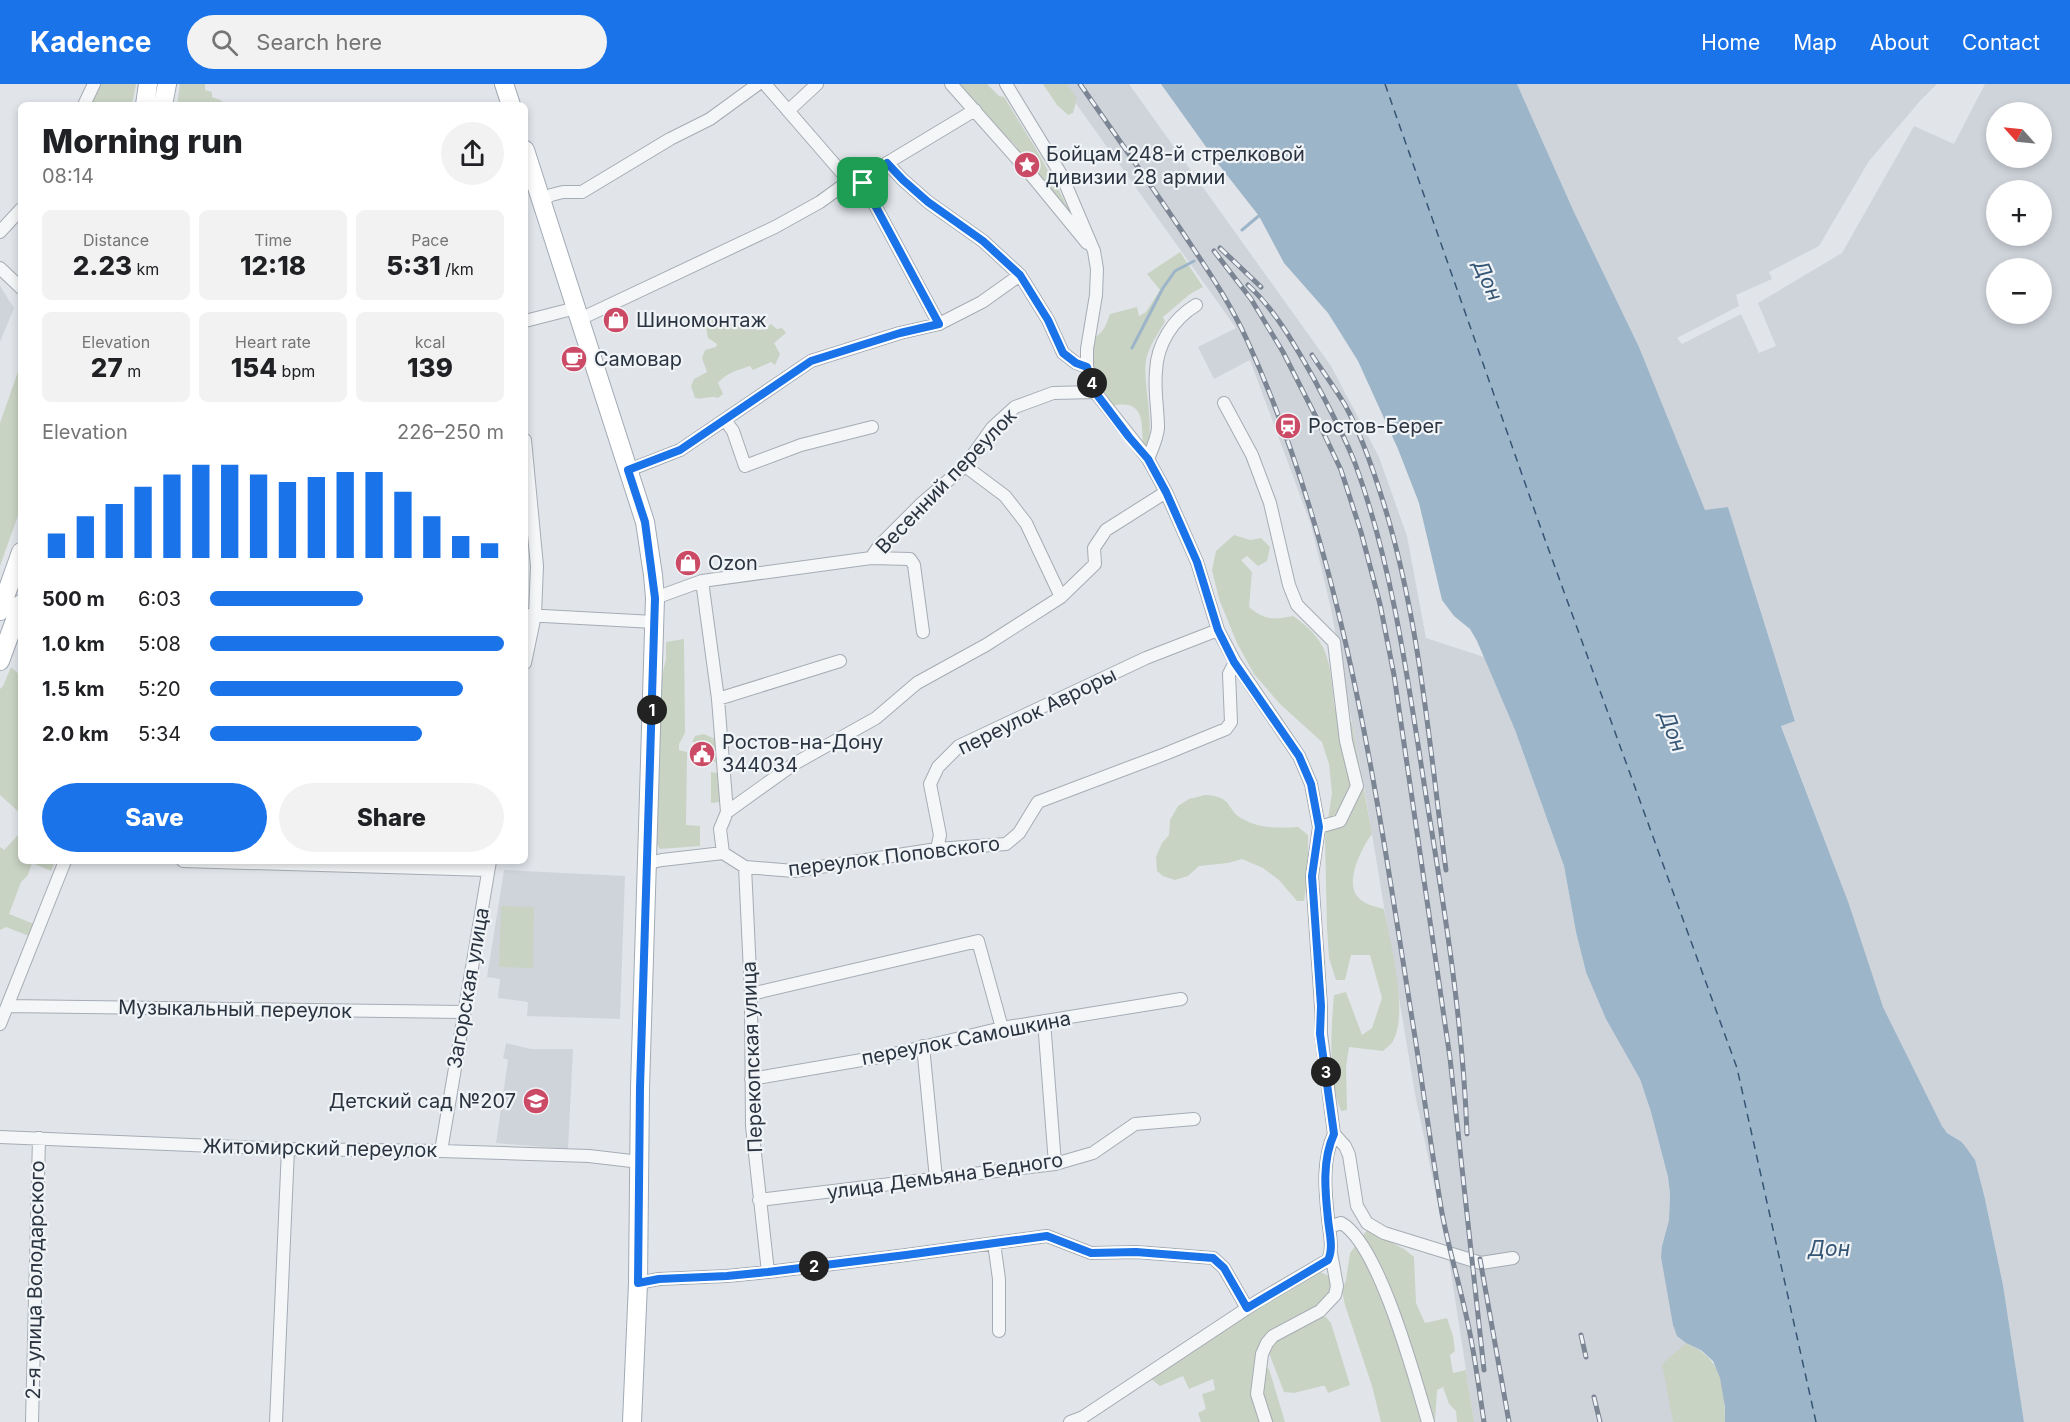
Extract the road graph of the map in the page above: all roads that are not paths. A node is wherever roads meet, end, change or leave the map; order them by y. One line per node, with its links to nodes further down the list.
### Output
1 (94, 84): 10 (street)
2 (148, 84): 11 (main road)
3 (166, 84): 12 (main road)
4 (504, 84): 13 (main road)
5 (758, 84): 20 (street)
6 (765, 84): 15 (street)
7 (817, 84): 15 (street)
8 (951, 84): 14 (street)
9 (1006, 84): 23 (street)
10 (85, 102)
11 (145, 102)
12 (164, 102)
13 (510, 102)
14 (975, 110): 17 (street); 23 (street)
15 (788, 111): 18 (street)
16 (528, 159): 20 (main road)
17 (887, 163): 19 (street); 25 (street)
18 (849, 181): 19 (street); 28 (street)
19 (863, 183): 30 (street)
20 (542, 201): 28 (main road)
21 (18, 212): 22 (street)
22 (0, 231)
23 (1094, 251): 31 (street)
24 (0, 268): 26 (street)
25 (1020, 275): 30 (street); 31 (street)
26 (18, 285)
27 (1196, 305): 36 (street)
28 (578, 313): 29 (street); 38 (main road)
29 (528, 321)
30 (939, 324): 34 (street)
31 (1087, 367): 32 (street)
32 (1095, 392): 36 (street); 37 (street, Весенний переулок)
33 (1224, 403): 58 (street)
34 (725, 420): 35 (street); 38 (street)
35 (872, 427)
36 (1148, 459): 40 (street)
37 (965, 466): 41 (street, Весенний переулок); 44 (street)
38 (628, 470): 45 (main road)
39 (528, 472): 48 (street)
40 (1166, 492): 44 (street); 50 (street)
41 (871, 558): 43 (street, Весенний переулок); 51 (street)
42 (18, 560): 46 (main road)
43 (702, 581): 45 (street, Весенний переулок); 56 (street)
44 (1061, 597): 57 (street)
45 (655, 598): 49 (main road)
46 (0, 611)
47 (18, 612): 54 (main road)
48 (530, 615): 49 (street); 52 (street)
49 (654, 622): 61 (main road)
50 (1218, 630): 55 (street); 59 (street, переулок Авроры)
51 (922, 632)
52 (528, 634)
53 (840, 660): 56 (street)
54 (0, 662)
55 (1234, 662): 58 (street); 59 (street, переулок Поповского)
56 (718, 699): 57 (street)
57 (727, 812): 60 (street)
58 (1319, 827): 76 (street)
59 (937, 849): 65 (street, переулок Поповского)
60 (723, 854): 61 (street); 65 (street)
61 (648, 863): 81 (main road)
62 (64, 864): 68 (street)
63 (367, 864): 64 (street)
64 (489, 866): 69 (street, Загорская улица)
65 (745, 867): 66 (street, Перекопская улица)
66 (751, 994): 72 (street); 74 (street, Перекопская улица)
67 (1181, 999): 70 (street, переулок Самошкина)
68 (7, 1006): 69 (street, Музыкальный переулок); 71 (street)
69 (463, 1012): 80 (street, Загорская улица)
70 (1044, 1021): 72 (street, переулок Самошкина); 82 (street)
71 (0, 1024)
72 (1002, 1028): 73 (street, переулок Самошкина)
73 (923, 1046): 74 (street, переулок Самошкина); 83 (street)
74 (751, 1079): 84 (street, Перекопская улица)
75 (1194, 1119): 82 (street, улица Демьяна Бедного)
76 (1334, 1134): 85 (street); 88 (street)
77 (0, 1137): 78 (street, Житомирский переулок)
78 (39, 1138): 79 (street, Житомирский переулок); 93 (street, 2-я улица Володарского)
79 (288, 1149): 80 (street, Житомирский переулок); 94 (street)
80 (441, 1151): 81 (street, Житомирский переулок)
81 (640, 1162): 90 (main road)
82 (1054, 1164): 83 (street, улица Демьяна Бедного)
83 (936, 1179): 84 (street, улица Демьяна Бедного)
84 (759, 1200): 89 (street, Перекопская улица)
85 (1329, 1227): 87 (street); 98 (street)
86 (994, 1243): 89 (street); 91 (street); 92 (street)
87 (1329, 1257): 91 (street); 97 (street)
88 (1513, 1258)
89 (768, 1272): 90 (street)
90 (638, 1283): 95 (main road)
91 (1247, 1308): 96 (street)
92 (999, 1331)
93 (32, 1422)
94 (276, 1422)
95 (632, 1422)
96 (1070, 1422)
97 (1266, 1422)
98 (1428, 1422)

